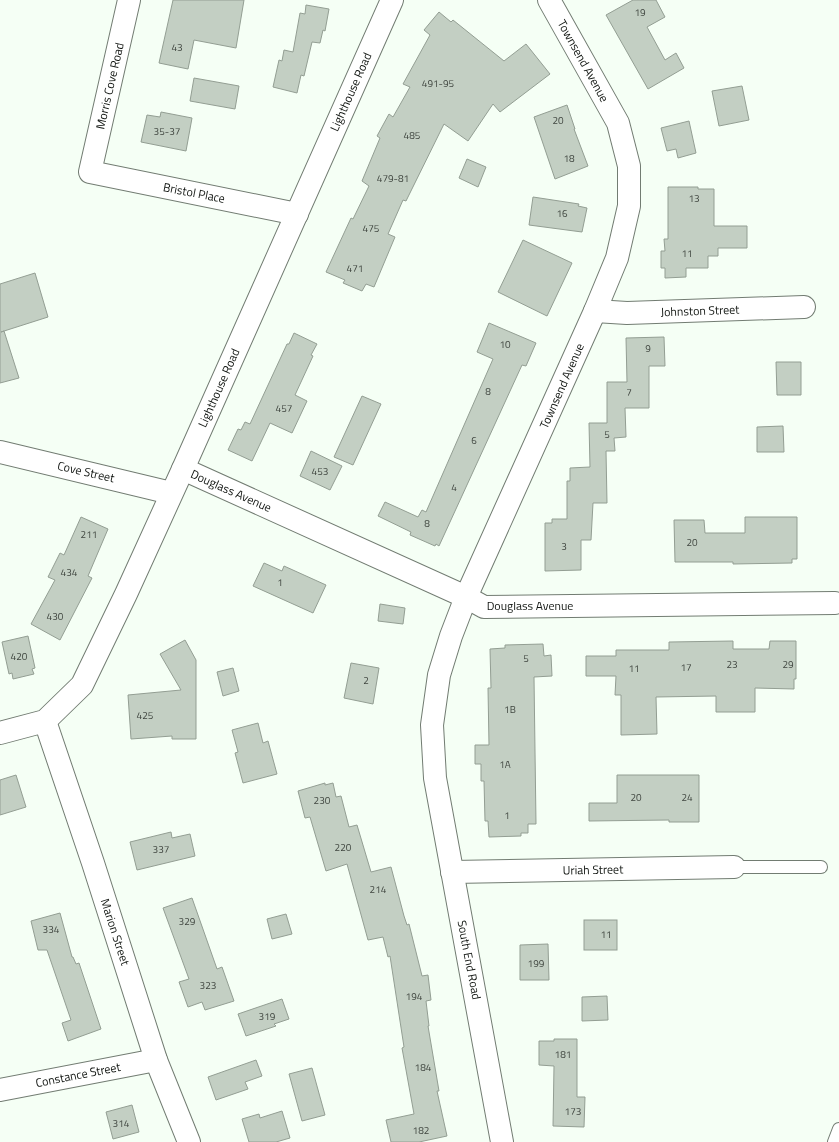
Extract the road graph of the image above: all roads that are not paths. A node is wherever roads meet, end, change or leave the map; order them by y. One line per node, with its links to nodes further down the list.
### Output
1 (129, 0): 4 (street, Morris Cove Road)
2 (392, 0): 5 (street, Lighthouse Road)
3 (549, 0): 7 (street, Townsend Avenue)
4 (90, 172): 5 (street, Bristol Place)
5 (297, 214): 9 (street, Lighthouse Road)
6 (804, 307): 7 (street, Johnston Street)
7 (596, 312): 11 (street, Townsend Avenue)
8 (0, 452): 10 (street, Cove Street)
9 (183, 468): 10 (street, Lighthouse Road); 11 (street, Douglass Avenue)
10 (171, 493): 13 (street, Lighthouse Road)
11 (466, 597): 12 (street, Douglass Avenue); 15 (street, Townsend Avenue)
12 (835, 603)
13 (45, 721): 14 (street); 19 (street, Marion Street)
14 (0, 733)
15 (435, 778): 18 (street, South End Road)
16 (734, 867): 17 (lane); 18 (street, Uriah Street)
17 (821, 867)
18 (452, 872): 23 (street, South End Road)
19 (156, 1060): 20 (street, Constance Street); 22 (street, Marion Street)
20 (0, 1090)
21 (839, 1129): 24 (lane)
22 (189, 1142)
23 (502, 1142)
24 (834, 1142)

